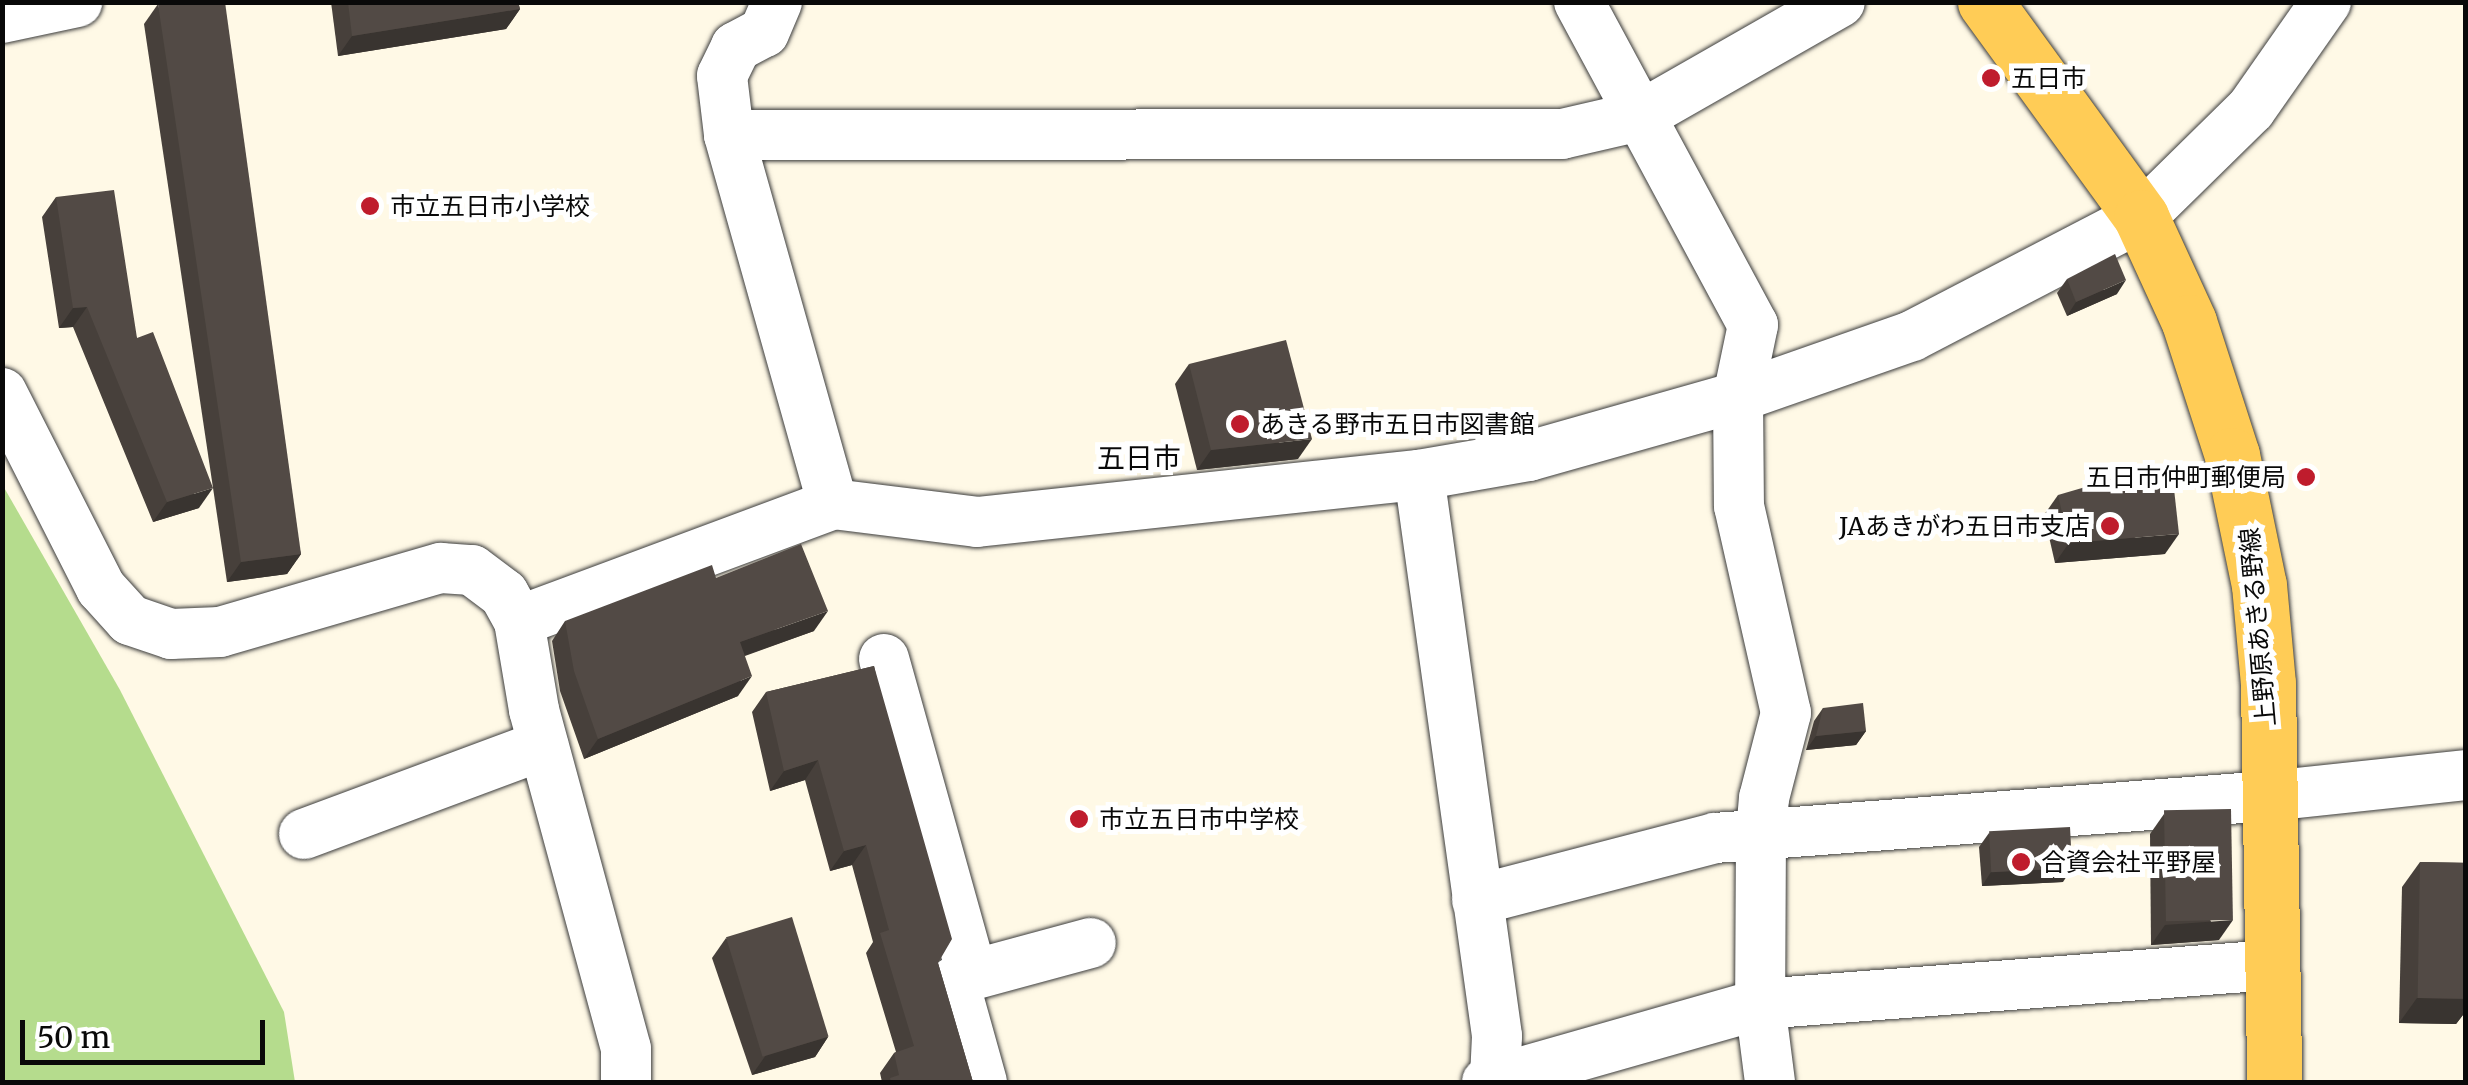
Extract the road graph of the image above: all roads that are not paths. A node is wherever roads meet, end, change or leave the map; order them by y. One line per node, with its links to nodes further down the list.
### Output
1 (77, 2): 7 (street)
2 (777, 2): 9 (street)
3 (1580, 2): 8 (street)
4 (1840, 2): 8 (street)
5 (1985, 2): 10 (main road, 上野原あきる野線)
6 (2326, 2): 10 (street)
7 (2, 18)
8 (1640, 116): 9 (street); 12 (street)
9 (729, 135): 14 (street)
10 (2141, 217): 12 (street); 19 (main road, 上野原あきる野線)
11 (2, 393): 15 (street)
12 (1738, 397): 13 (street); 20 (street)
13 (1419, 475): 14 (street); 22 (street)
14 (833, 504): 15 (street)
15 (519, 621): 17 (street)
16 (884, 659): 25 (street)
17 (543, 745): 21 (street); 28 (street)
18 (2466, 775): 19 (street)
19 (2269, 796): 20 (street); 24 (main road, 上野原あきる野線)
20 (1761, 833): 22 (street); 26 (street)
21 (304, 834)
22 (1477, 900): 27 (street)
23 (1091, 943): 25 (street)
24 (2272, 965): 26 (street); 31 (main road, 上野原あきる野線)
25 (972, 974): 29 (street)
26 (1760, 1004): 27 (street); 30 (street)
27 (1491, 1080)
28 (626, 1082)
29 (982, 1082)
30 (1770, 1082)
31 (2274, 1082)

